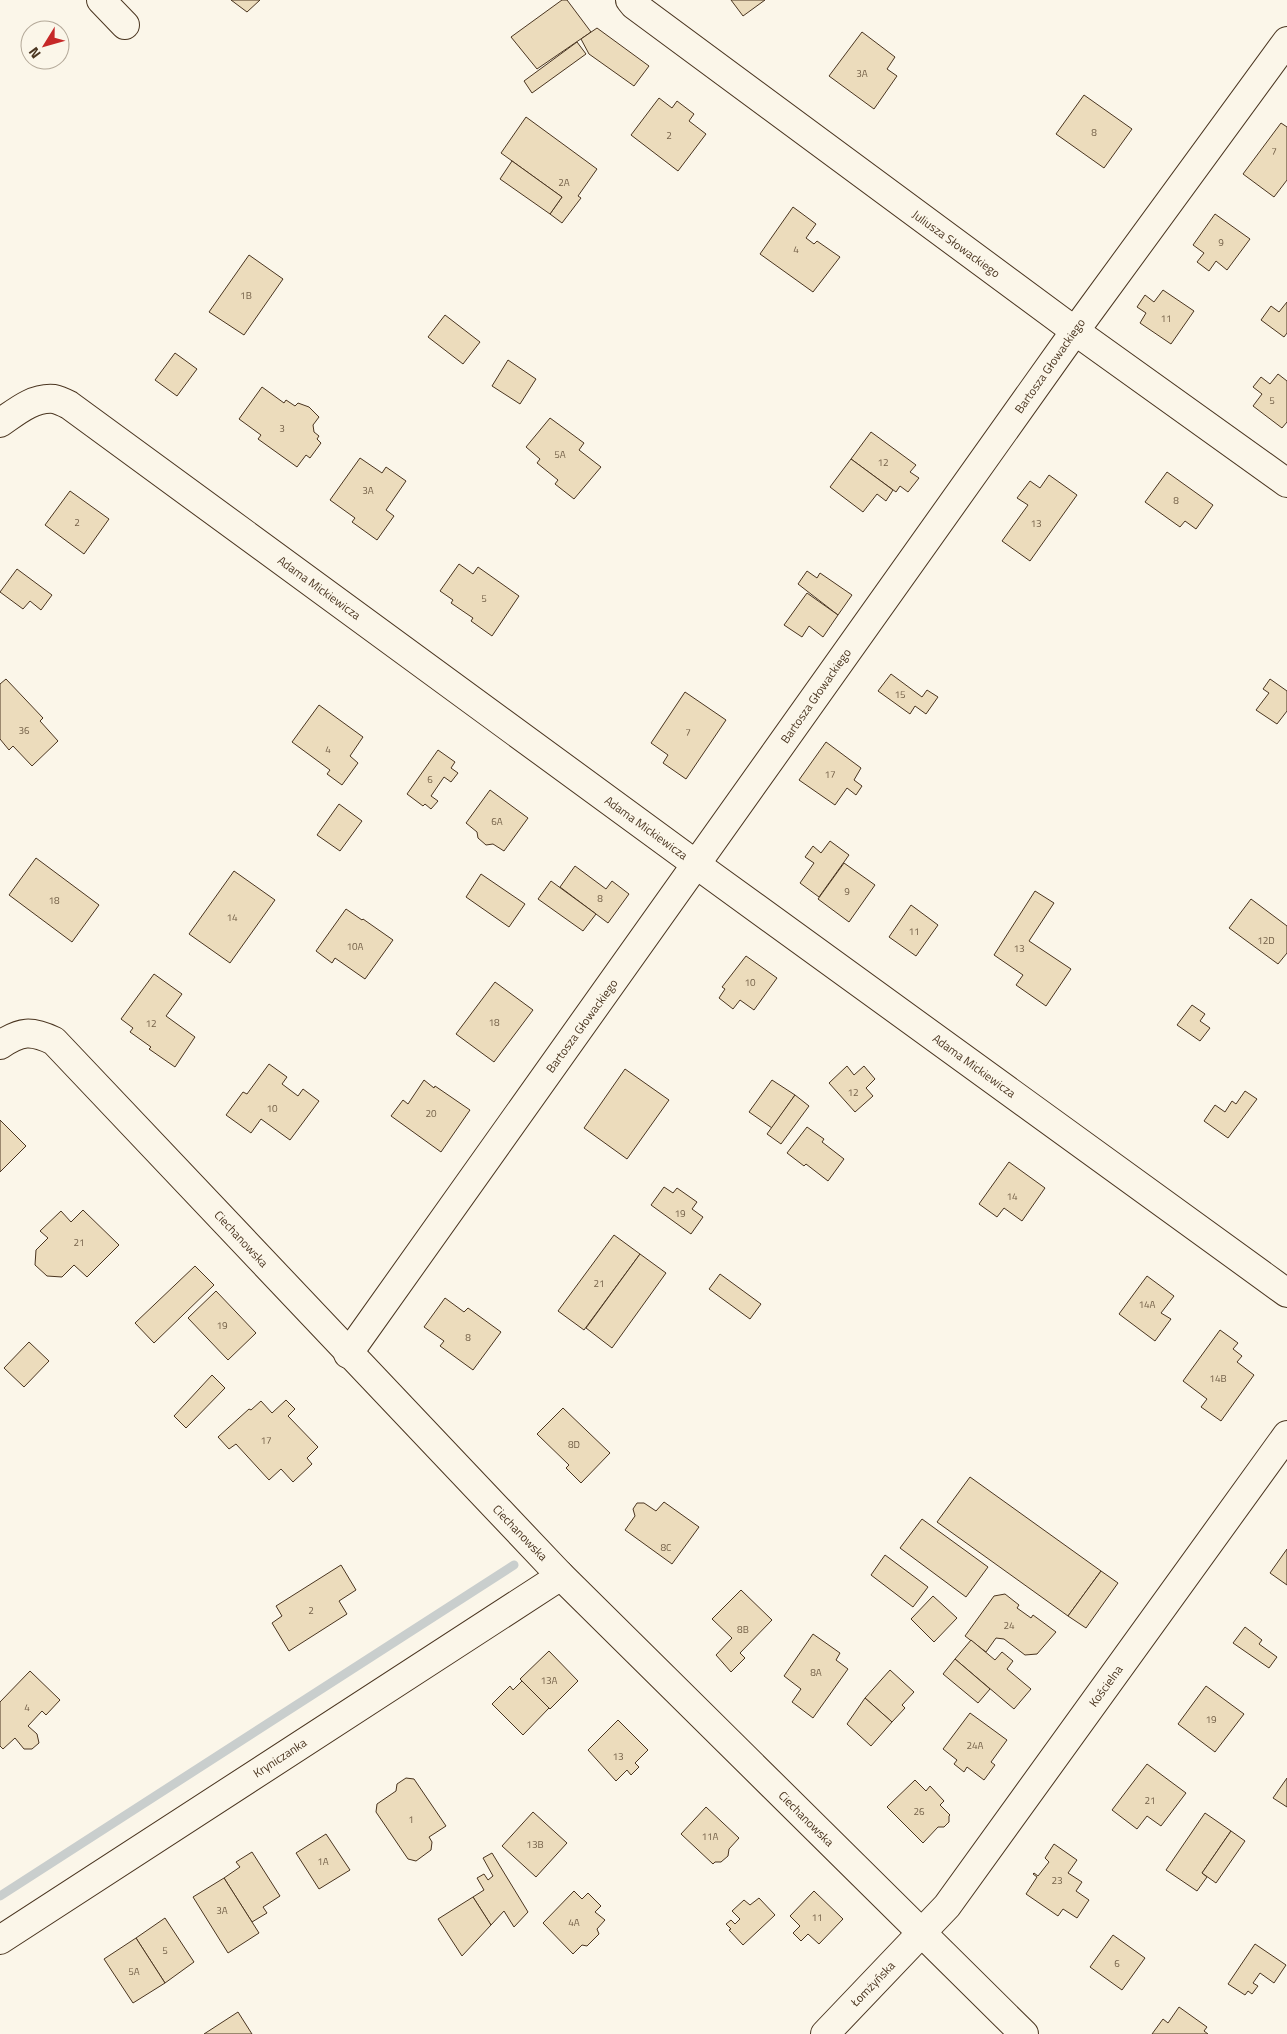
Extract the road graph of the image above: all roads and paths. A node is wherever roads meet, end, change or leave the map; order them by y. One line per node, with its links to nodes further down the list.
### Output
1 (101, 0): 3 (street)
2 (630, 0): 5 (street, Juliusza Słowackiego)
3 (125, 25)
4 (1287, 41): 5 (street, Bartosza Głowackiego)
5 (1075, 331): 7 (street, Juliusza Słowackiego); 8 (street, Bartosza Głowackiego)
6 (0, 424): 8 (street, Adama Mickiewicza)
7 (1287, 482)
8 (697, 865): 10 (street, Adama Mickiewicza); 11 (street, Bartosza Głowackiego)
9 (11, 1039): 11 (street, Ciechanowska)
10 (1287, 1293)
11 (348, 1354): 13 (street, Ciechanowska)
12 (1287, 1435): 14 (street, Kościelna)
13 (560, 1575): 14 (street, Ciechanowska); 15 (street, Kryniczanka)
14 (921, 1933): 16 (street, Łomżyńska); 17 (street, Ciechanowska)
15 (0, 1940)
16 (825, 2034)
17 (1024, 2034)

